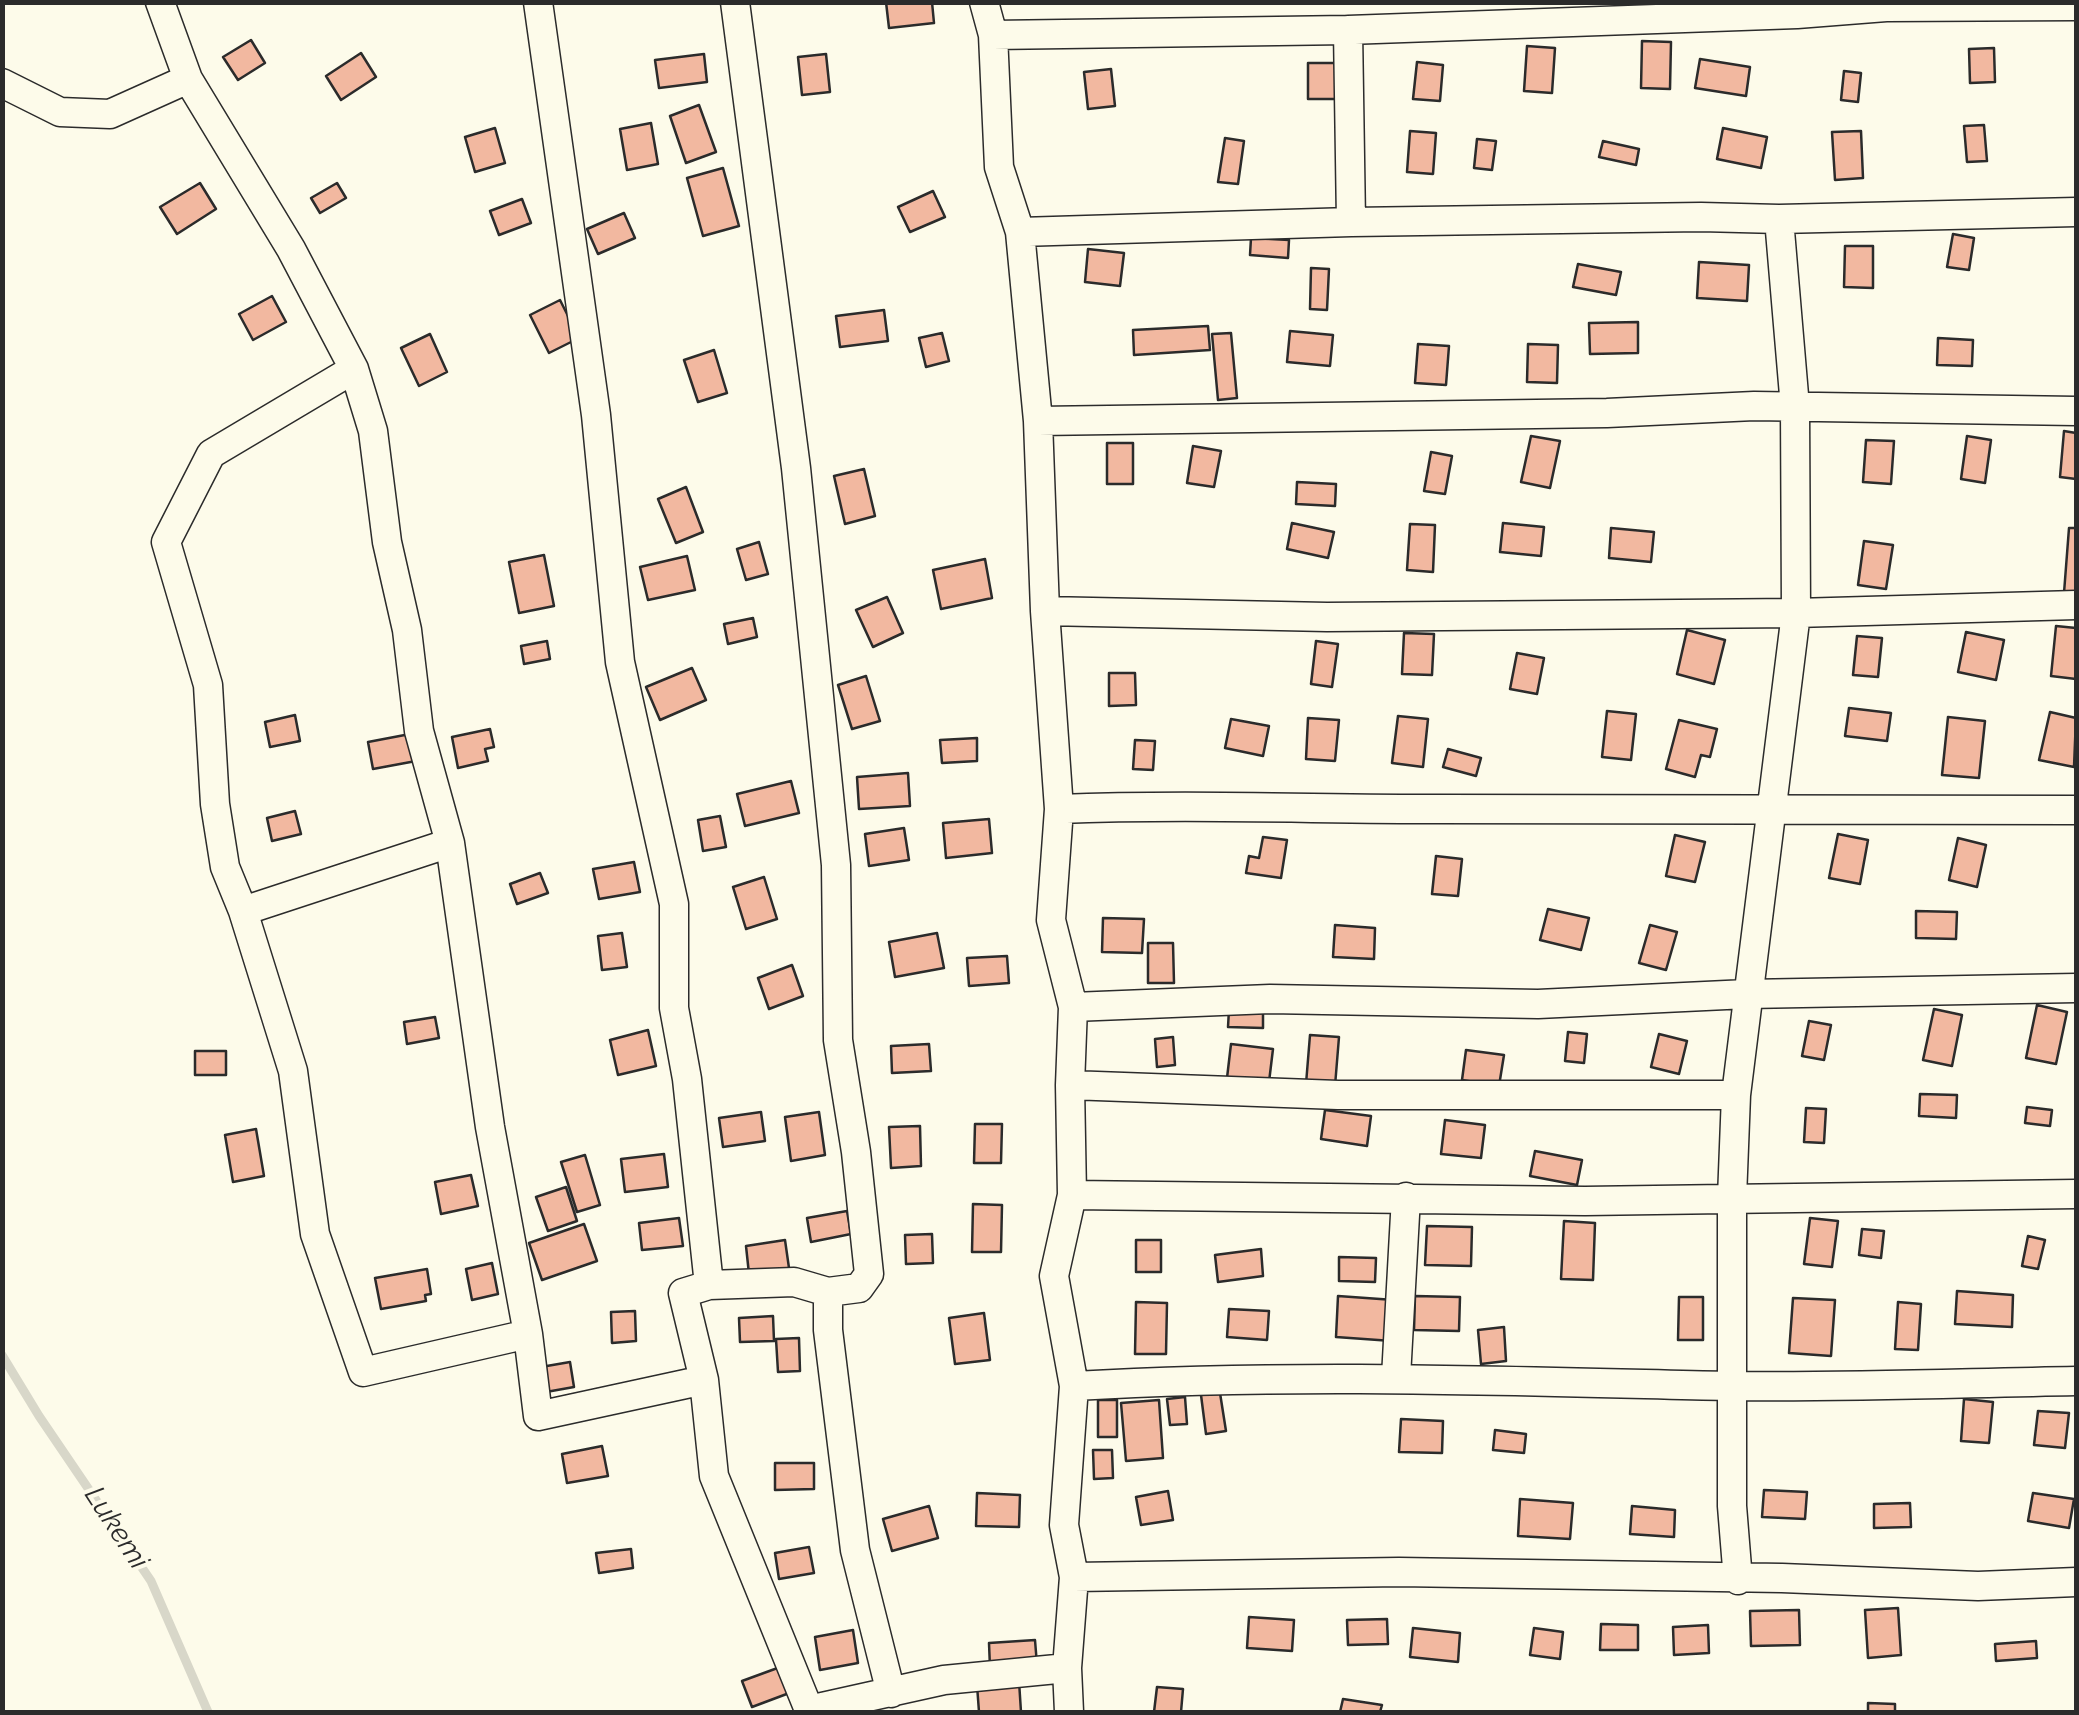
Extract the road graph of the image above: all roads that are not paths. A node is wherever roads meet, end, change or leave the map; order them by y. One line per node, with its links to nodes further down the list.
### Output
1 (160, 2): 9 (street)
2 (538, 2): 36 (street)
3 (735, 2): 37 (street)
4 (984, 2): 8 (street)
5 (2076, 6): 6 (street)
6 (1689, 10): 7 (street)
7 (1348, 30): 8 (street); 13 (street)
8 (993, 35): 14 (street)
9 (188, 79): 10 (street); 15 (street)
10 (2, 83)
11 (2076, 212): 12 (street)
12 (1779, 220): 13 (street); 16 (street)
13 (1352, 222): 14 (street)
14 (1020, 232): 18 (street)
15 (354, 369): 25 (street); 26 (street)
16 (1795, 407): 17 (street); 18 (street); 21 (street)
17 (2076, 411)
18 (1038, 421): 20 (street)
19 (2076, 605): 21 (street)
20 (1045, 611): 21 (street); 23 (street)
21 (1796, 613): 22 (street)
22 (1771, 807): 23 (street); 24 (street); 28 (street)
23 (1058, 808): 29 (street)
24 (2076, 810)
25 (450, 844): 26 (street); 38 (street)
26 (243, 911): 38 (street)
27 (2076, 988): 28 (street)
28 (1746, 994): 29 (street); 31 (street)
29 (1073, 1007): 30 (street)
30 (1070, 1085): 31 (street); 33 (street)
31 (1736, 1096): 35 (street)
32 (2076, 1194): 35 (street)
33 (1072, 1195): 34 (street); 42 (street)
34 (1406, 1196): 35 (street); 39 (street)
35 (1732, 1198): 43 (street)
36 (709, 1285): 37 (street); 40 (street)
37 (828, 1292): 48 (street)
38 (528, 1334): 40 (street)
39 (1396, 1377): 42 (street); 43 (street)
40 (704, 1380): 48 (street)
41 (2076, 1381): 43 (street)
42 (1074, 1386): 44 (street)
43 (1732, 1386): 45 (street)
44 (1074, 1577): 45 (street); 47 (street)
45 (1738, 1580): 46 (street)
46 (2076, 1582)
47 (1067, 1668): 48 (street); 49 (street)
48 (892, 1693)
49 (1068, 1712)

